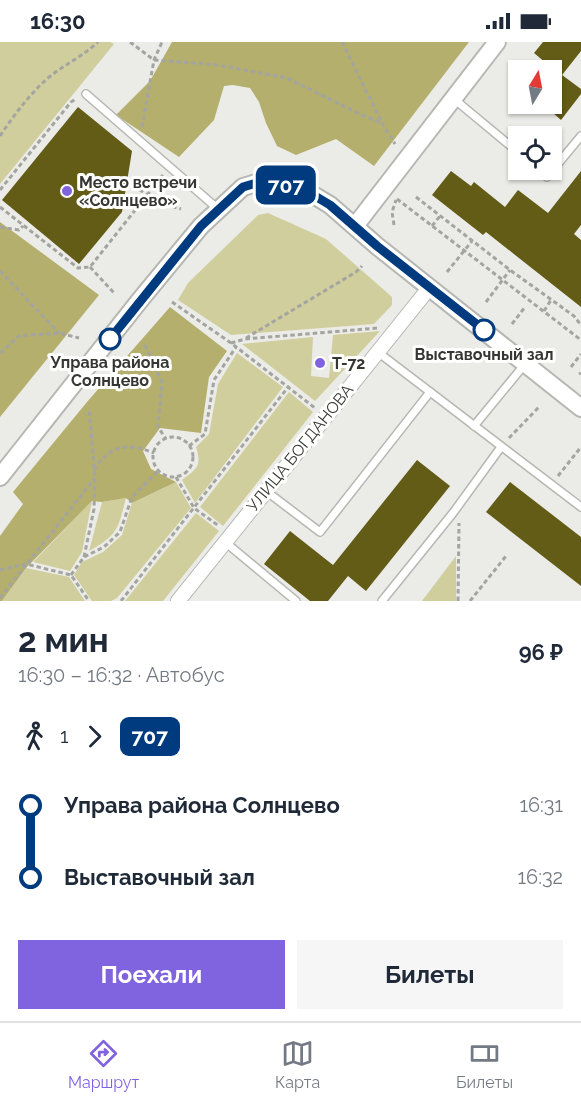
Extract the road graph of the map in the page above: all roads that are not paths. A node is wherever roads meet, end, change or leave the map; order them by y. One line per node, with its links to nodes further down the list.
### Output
1 (497, 42): 3 (street)
2 (86, 94): 7 (lane)
3 (454, 99): 5 (lane); 8 (street)
4 (581, 136): 6 (lane)
5 (508, 144)
6 (562, 159)
7 (218, 209): 8 (street); 16 (street)
8 (355, 226): 9 (street)
9 (430, 287): 10 (street, УЛИЦА БОГДАНОВА); 11 (street)
10 (379, 353): 12 (lane); 17 (street, УЛИЦА БОГДАНОВА)
11 (525, 364): 13 (street); 14 (lane)
12 (430, 392): 14 (lane); 17 (lane)
13 (581, 408)
14 (474, 426): 15 (lane)
15 (501, 447): 18 (lane); 22 (lane)
16 (0, 477)
17 (266, 491): 19 (street, УЛИЦА БОГДАНОВА)
18 (581, 507)
19 (224, 536): 20 (street, УЛИЦА БОГДАНОВА); 21 (lane)
20 (178, 601)
21 (296, 601)
22 (382, 601)

